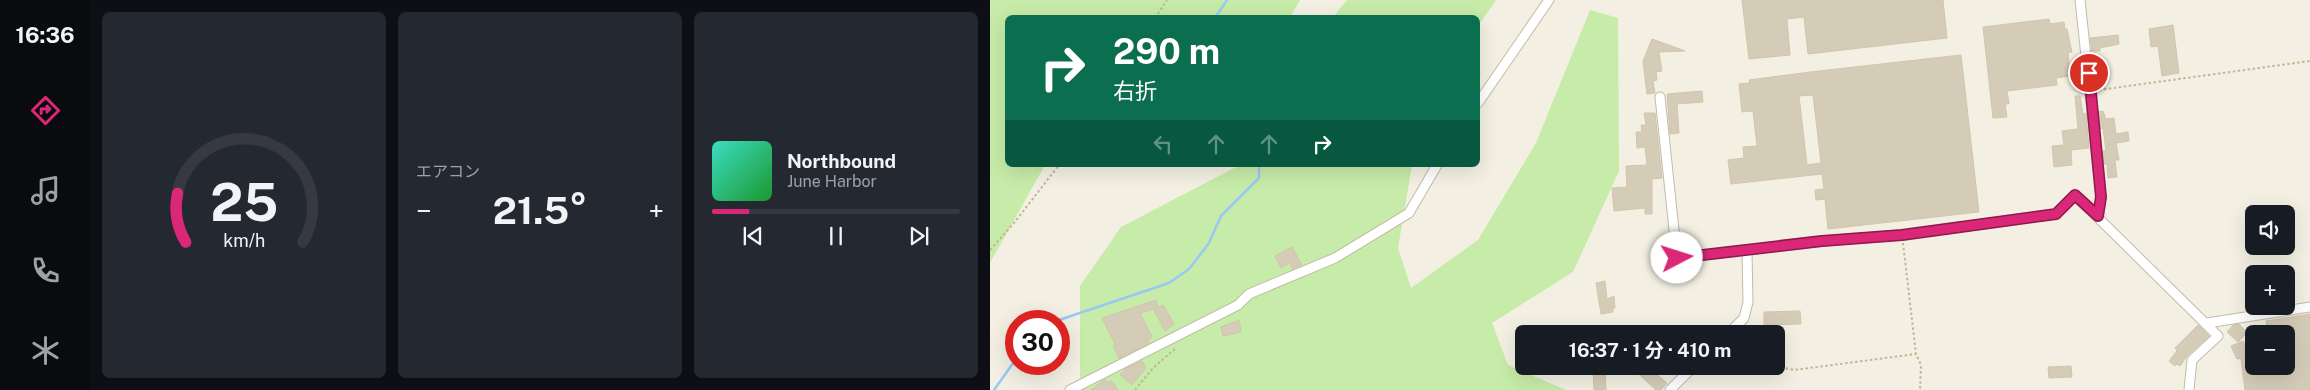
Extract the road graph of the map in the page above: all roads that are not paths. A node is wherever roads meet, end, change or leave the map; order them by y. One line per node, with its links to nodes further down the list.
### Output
1 (1549, 0): 4 (street)
2 (2080, 0): 6 (street)
3 (1660, 97): 7 (street)
4 (1480, 100)
5 (1436, 167): 12 (street)
6 (2098, 216): 7 (street); 9 (street)
7 (1746, 251): 10 (street)
8 (2310, 307): 9 (street)
9 (2207, 323): 14 (street)
10 (1737, 325)
11 (1685, 375): 13 (street)
12 (1070, 390)
13 (1670, 390)
14 (2189, 390)

